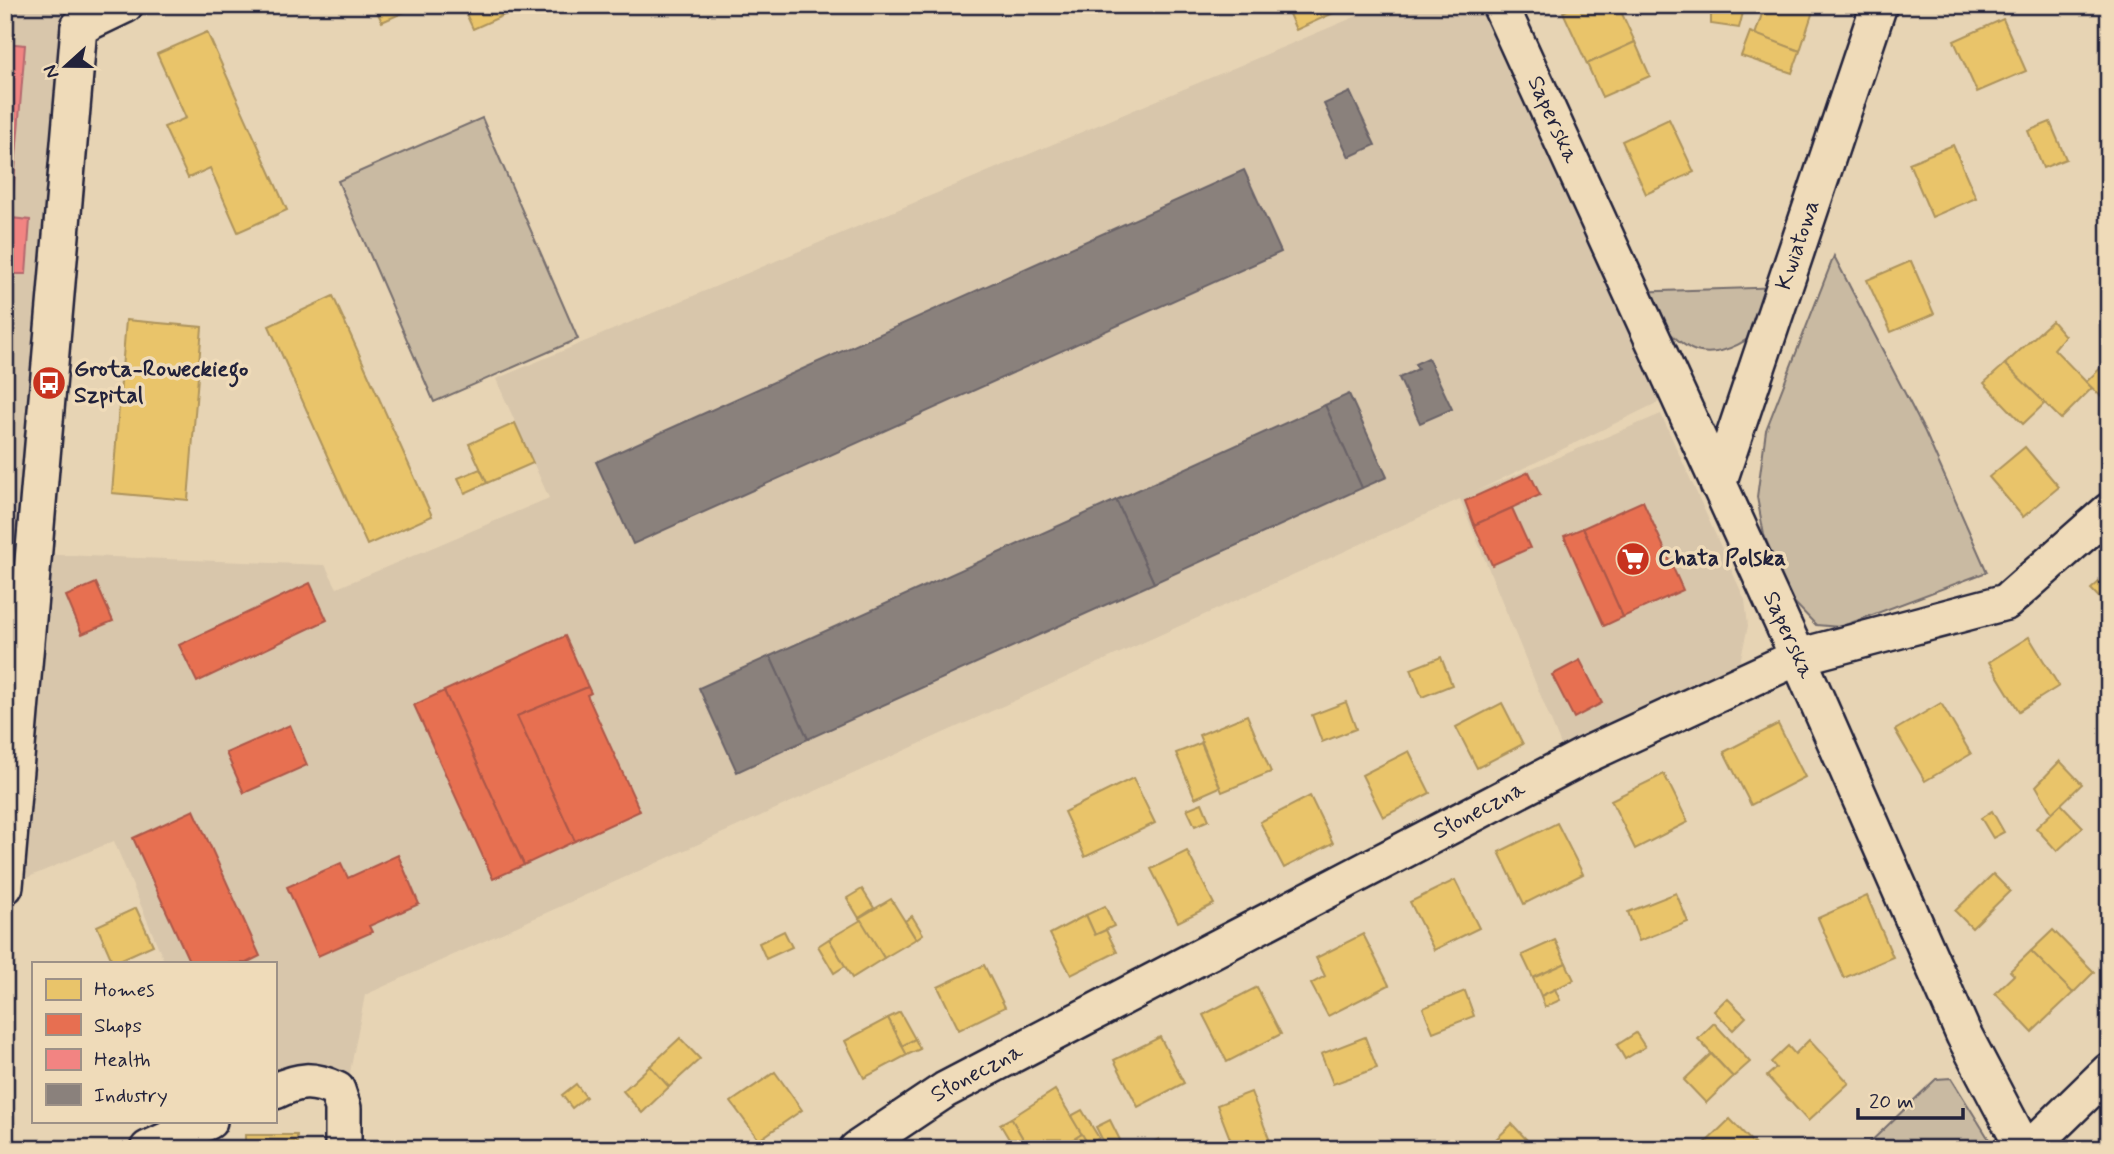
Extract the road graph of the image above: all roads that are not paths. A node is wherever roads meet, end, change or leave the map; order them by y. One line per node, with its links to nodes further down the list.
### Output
1 (125, 5): 4 (street)
2 (1500, 5): 5 (street, Saperska)
3 (1879, 5): 5 (street, Kwiatowa)
4 (70, 16): 8 (street)
5 (1718, 484): 7 (street, Saperska)
6 (2109, 511): 7 (street, Słoneczna)
7 (1798, 657): 14 (street, Słoneczna); 15 (street, Saperska)
8 (5, 886)
9 (2109, 1071): 15 (street)
10 (276, 1091): 13 (street)
11 (207, 1122): 12 (street)
12 (148, 1149)
13 (343, 1149)
14 (858, 1149)
15 (2027, 1149)

